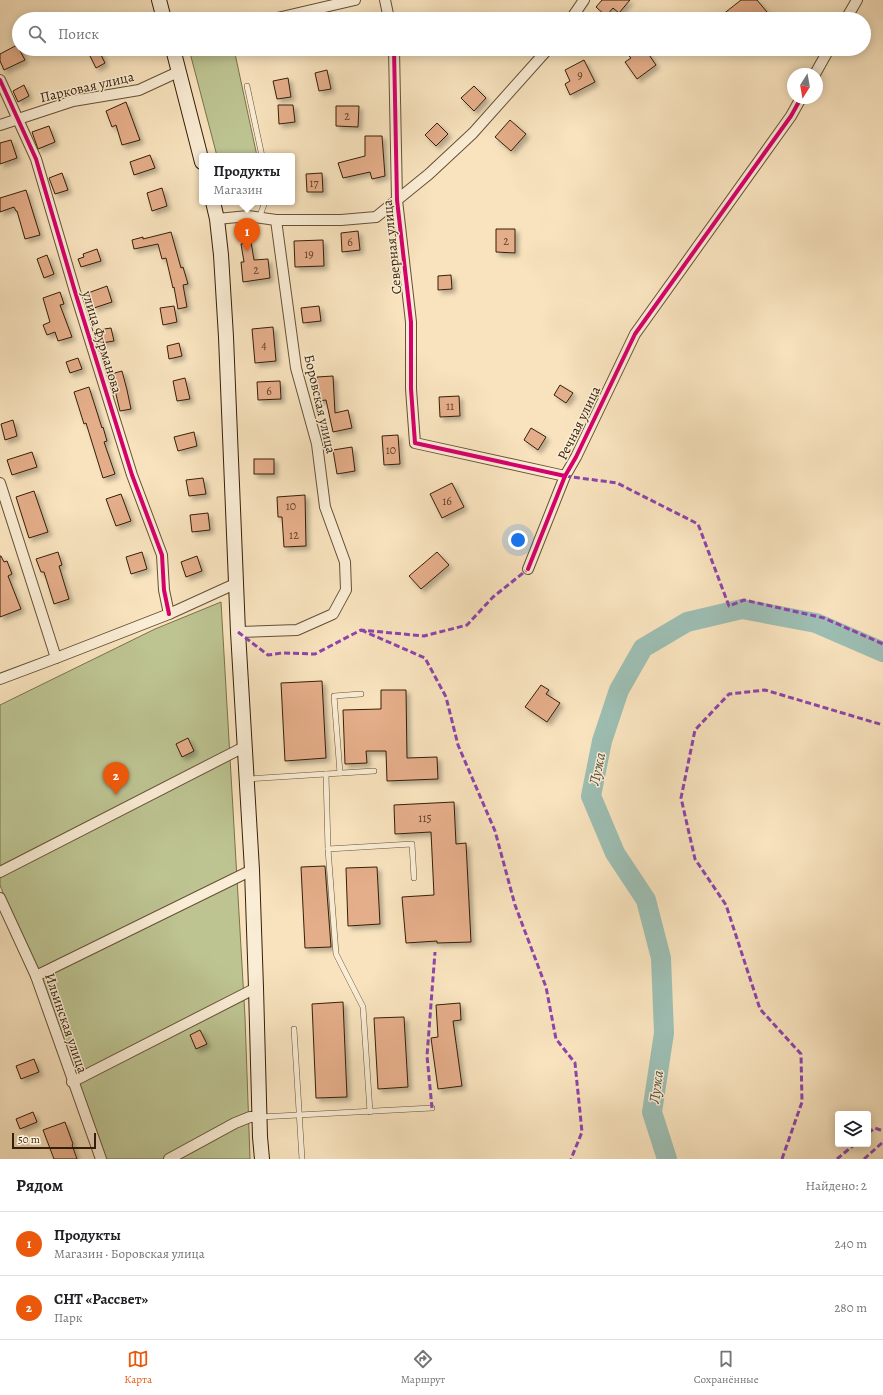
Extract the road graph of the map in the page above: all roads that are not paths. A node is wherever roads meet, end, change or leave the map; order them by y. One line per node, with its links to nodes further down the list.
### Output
1 (159, 0): 6 (main road)
2 (355, 0): 7 (street)
3 (385, 0): 8 (street)
4 (584, 0): 9 (street)
5 (857, 0): 10 (street)
6 (162, 12)
7 (303, 12)
8 (387, 12)
9 (576, 12)
10 (850, 12)
11 (175, 56): 16 (main road)
12 (394, 56): 24 (street, Северная улица)
13 (542, 56): 24 (street)
14 (825, 56): 15 (street)
15 (818, 68)
16 (178, 72): 20 (street, Парковая улица); 22 (main road)
17 (0, 80): 20 (street, улица Фурманова)
18 (247, 86): 23 (lane)
19 (798, 104): 30 (street, Речная улица)
20 (18, 118): 21 (street, Парковая улица); 34 (street, улица Фурманова)
21 (0, 125)
22 (200, 153)
23 (261, 153)
24 (397, 200): 29 (street); 30 (street, Северная улица)
25 (213, 205): 28 (main road)
26 (264, 205): 27 (lane)
27 (259, 218): 28 (street); 29 (street)
28 (217, 219): 33 (main road)
29 (276, 220): 35 (street, Боровская улица)
30 (565, 476): 32 (street, Речная улица)
31 (0, 483): 36 (street)
32 (528, 569)
33 (237, 583): 34 (street); 35 (main road)
34 (169, 614): 36 (street)
35 (238, 632): 39 (main road)
36 (56, 658): 37 (street)
37 (0, 679)
38 (361, 694): 41 (lane)
39 (244, 747): 43 (main road); 46 (street)
40 (374, 771): 41 (lane)
41 (340, 773): 42 (lane)
42 (326, 774): 43 (lane); 44 (lane)
43 (246, 779): 45 (main road)
44 (328, 849): 47 (lane); 54 (lane)
45 (252, 870): 49 (street); 50 (main road)
46 (0, 872)
47 (414, 878)
48 (0, 898): 49 (street, Ильинская улица)
49 (36, 976): 52 (street, Ильинская улица)
50 (256, 988): 52 (street); 56 (main road)
51 (294, 1029): 55 (lane)
52 (72, 1082): 57 (street, Ильинская улица)
53 (432, 1108): 54 (lane)
54 (370, 1112): 55 (lane)
55 (300, 1115): 56 (lane); 60 (lane)
56 (259, 1117): 58 (street); 59 (main road)
57 (101, 1159)
58 (169, 1159)
59 (262, 1159)
60 (302, 1159)

